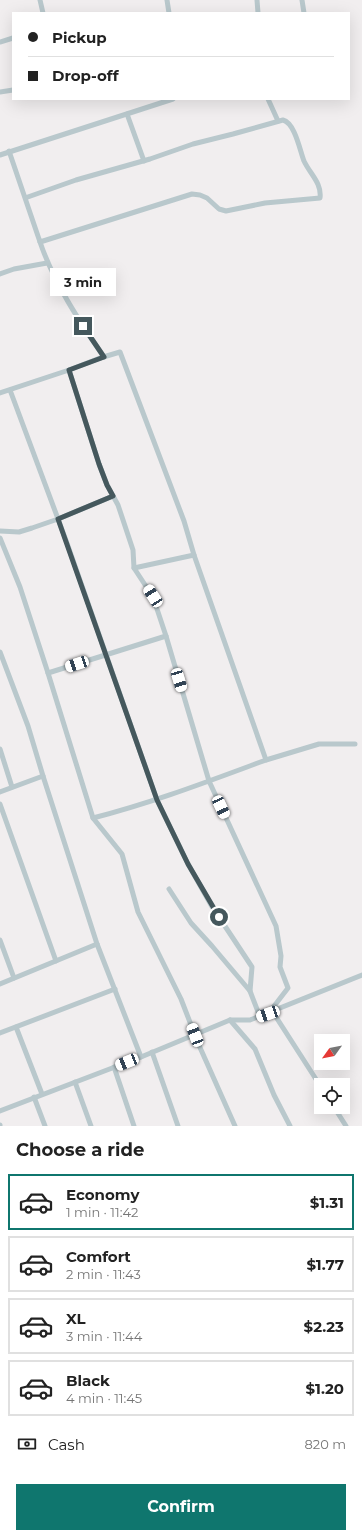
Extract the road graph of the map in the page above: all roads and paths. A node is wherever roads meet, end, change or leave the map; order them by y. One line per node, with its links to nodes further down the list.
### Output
1 (40, 0): 5 (street)
2 (167, 0): 6 (street)
3 (257, 0): 7 (street)
4 (302, 0): 8 (street)
5 (43, 12)
6 (169, 12)
7 (258, 12)
8 (304, 12)
9 (12, 38): 10 (street)
10 (0, 42)
11 (12, 90): 12 (street)
12 (0, 92)
13 (170, 100): 15 (street)
14 (268, 100): 16 (street)
15 (127, 114): 17 (street); 19 (street)
16 (278, 122): 19 (street); 21 (street)
17 (9, 151): 18 (street); 20 (street)
18 (0, 154)
19 (144, 161): 20 (street)
20 (25, 198): 21 (street)
21 (40, 242): 22 (street)
22 (47, 263): 23 (street); 24 (street)
23 (0, 274)
24 (104, 357): 25 (street); 32 (street)
25 (69, 370): 26 (street); 28 (street)
26 (10, 390): 27 (street); 29 (street)
27 (0, 393)
28 (113, 496): 29 (street); 33 (street)
29 (58, 519): 30 (street); 36 (street)
30 (0, 531)
31 (0, 538): 37 (street)
32 (194, 555): 33 (street); 40 (street)
33 (134, 568): 34 (street)
34 (166, 636): 36 (street); 42 (street)
35 (0, 652): 41 (street)
36 (106, 655): 37 (street); 45 (street)
37 (48, 673): 47 (street)
38 (355, 744): 40 (street)
39 (0, 749): 43 (street)
40 (266, 760): 42 (street)
41 (43, 776): 43 (street); 50 (street)
42 (209, 781): 45 (street); 57 (street)
43 (12, 787): 44 (street)
44 (0, 792)
45 (157, 800): 47 (street); 56 (street)
46 (0, 804): 51 (street)
47 (93, 818): 62 (street)
48 (169, 889): 56 (street)
49 (0, 940): 53 (street)
50 (97, 944): 51 (street); 55 (street)
51 (56, 961): 53 (street)
52 (362, 975): 57 (street)
53 (14, 978): 54 (street)
54 (0, 984)
55 (115, 989): 60 (street); 64 (street)
56 (250, 991): 58 (street)
57 (268, 1014): 58 (street); 66 (street)
58 (260, 1016): 59 (street)
59 (230, 1020): 62 (street); 77 (street)
60 (16, 1026): 61 (street); 68 (street)
61 (0, 1033)
62 (195, 1035): 63 (street); 76 (street)
63 (152, 1052): 64 (street); 75 (street)
64 (141, 1057): 65 (street)
65 (114, 1067): 67 (street); 74 (street)
66 (315, 1078)
67 (75, 1082): 68 (street); 73 (street)
68 (42, 1094): 69 (street)
69 (34, 1097): 70 (street); 72 (street)
70 (0, 1110)
71 (338, 1114): 78 (street)
72 (45, 1126)
73 (91, 1126)
74 (134, 1126)
75 (178, 1126)
76 (235, 1126)
77 (290, 1126)
78 (346, 1126)

